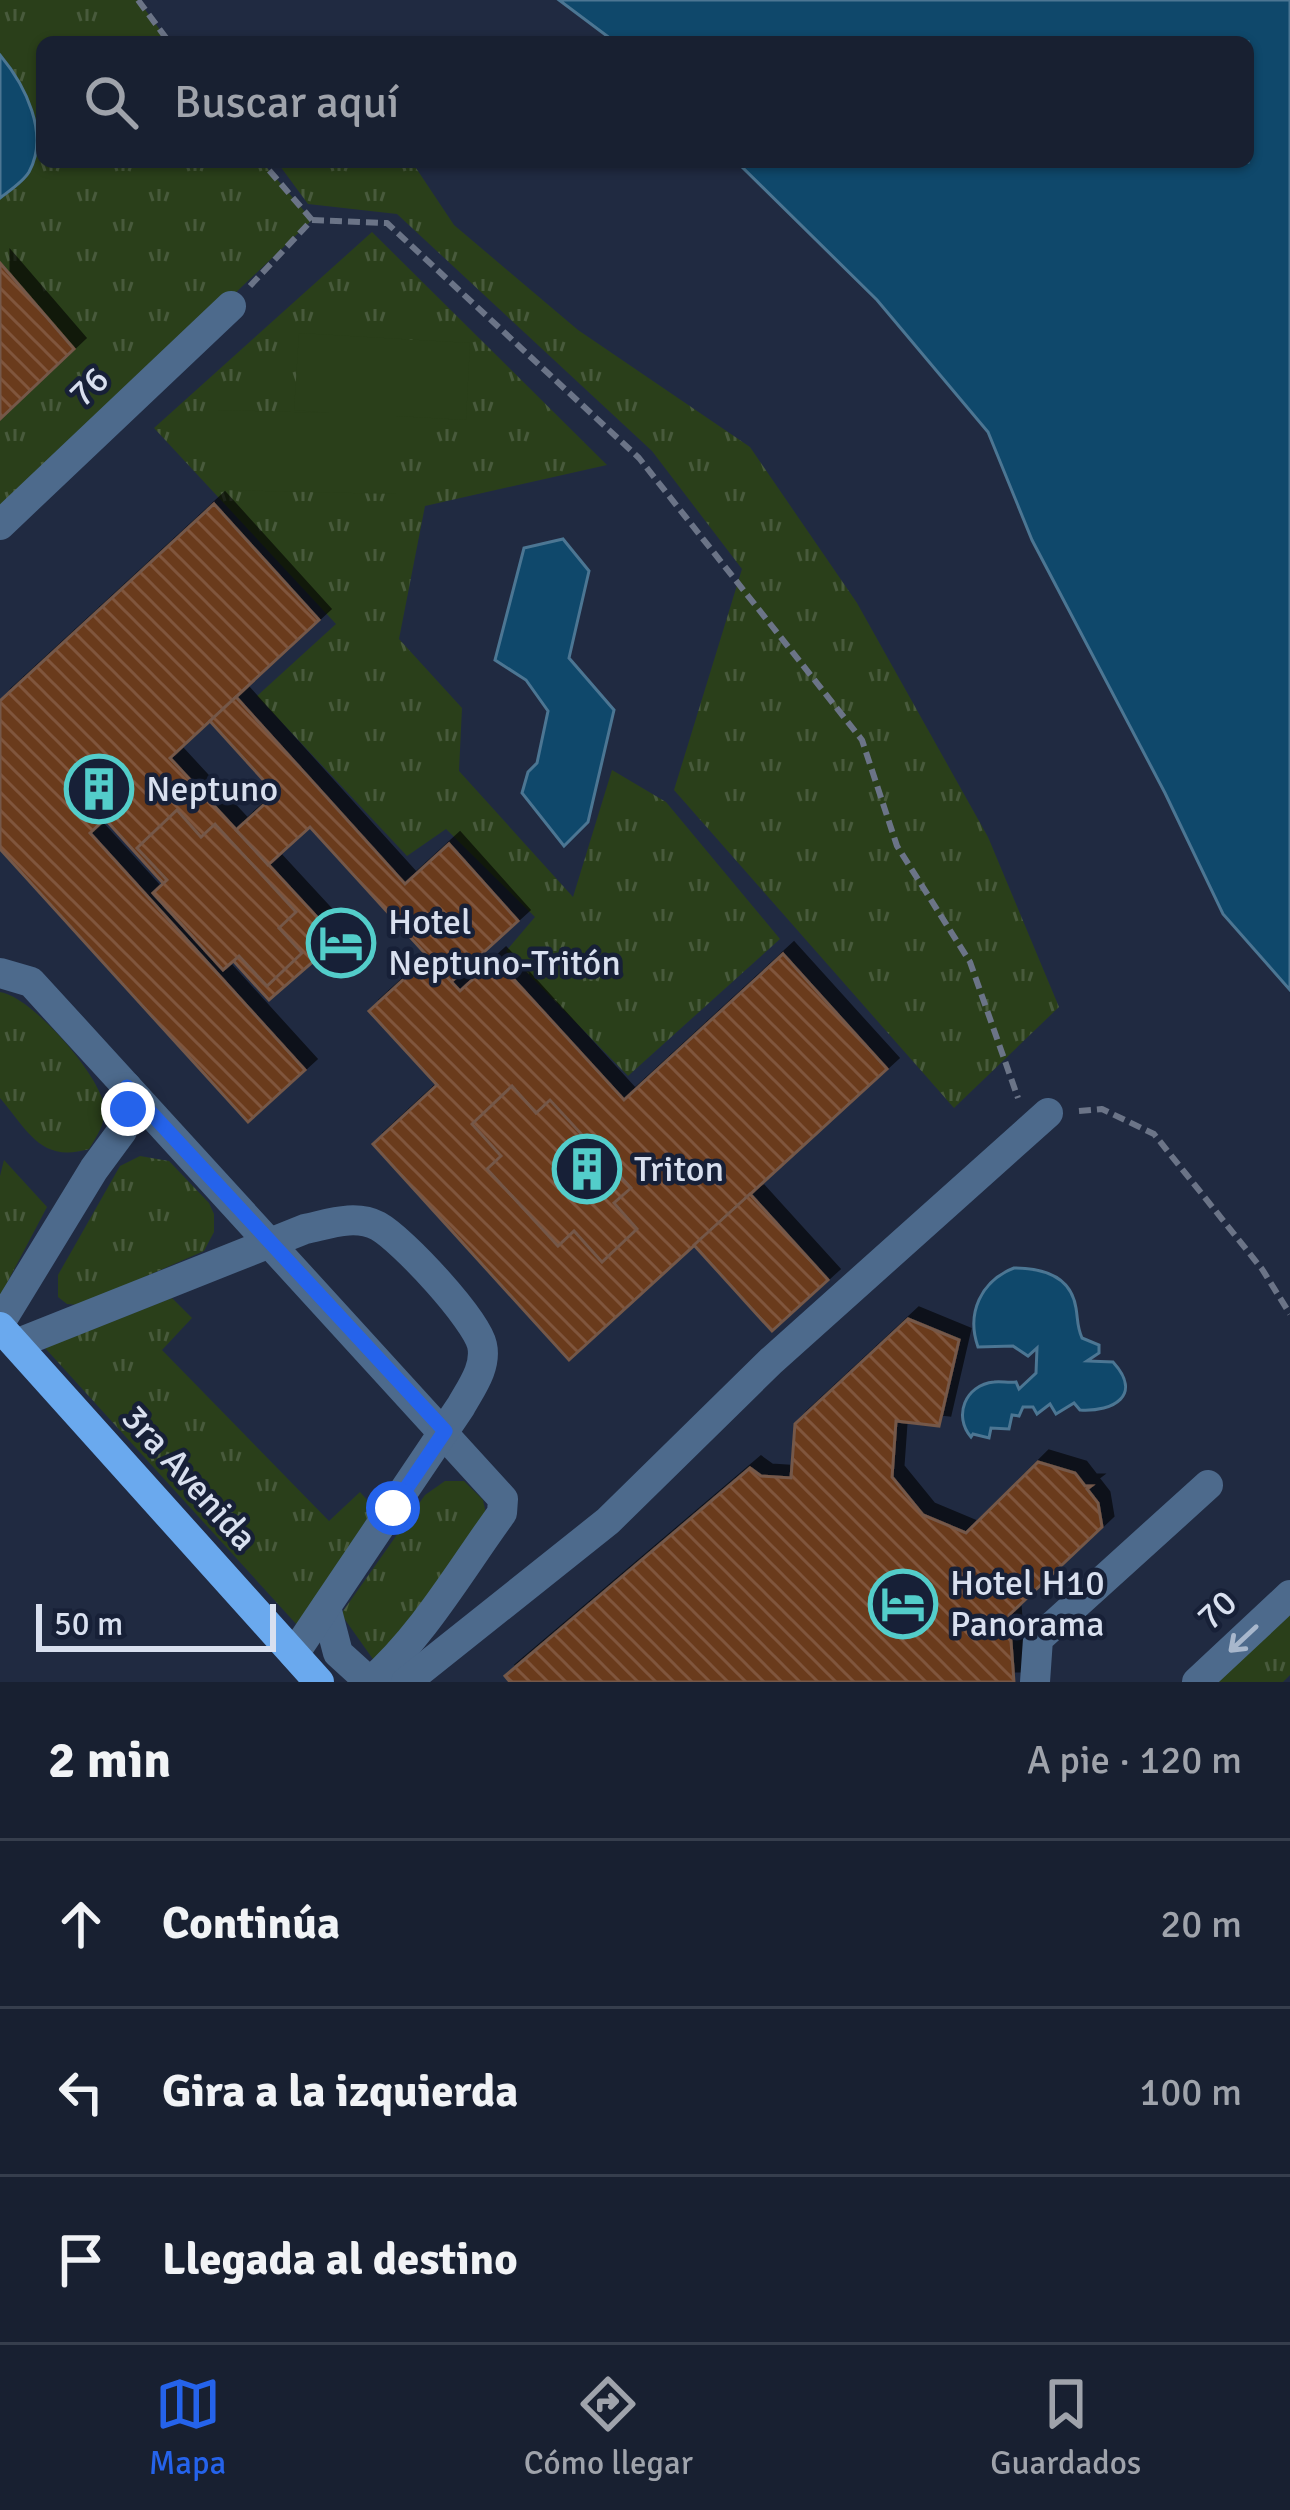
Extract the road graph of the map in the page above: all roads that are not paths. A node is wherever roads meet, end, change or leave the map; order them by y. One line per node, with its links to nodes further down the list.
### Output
1 (231, 306): 2 (street, 76)
2 (0, 525)
3 (0, 973): 4 (street)
4 (127, 1087): 6 (street); 7 (street)
5 (1048, 1113): 14 (street)
6 (272, 1242): 7 (street); 8 (street); 8 (street)
7 (5, 1331): 12 (main road, 3ra Avenida)
8 (445, 1431): 11 (street); 11 (street)
9 (1208, 1484): 15 (street)
10 (1290, 1595): 16 (street, 70, one-way to 16)
11 (326, 1607): 12 (street)
12 (294, 1654): 13 (main road, 3ra Avenida)
13 (320, 1682)
14 (406, 1682)
15 (1035, 1682)
16 (1197, 1682)

